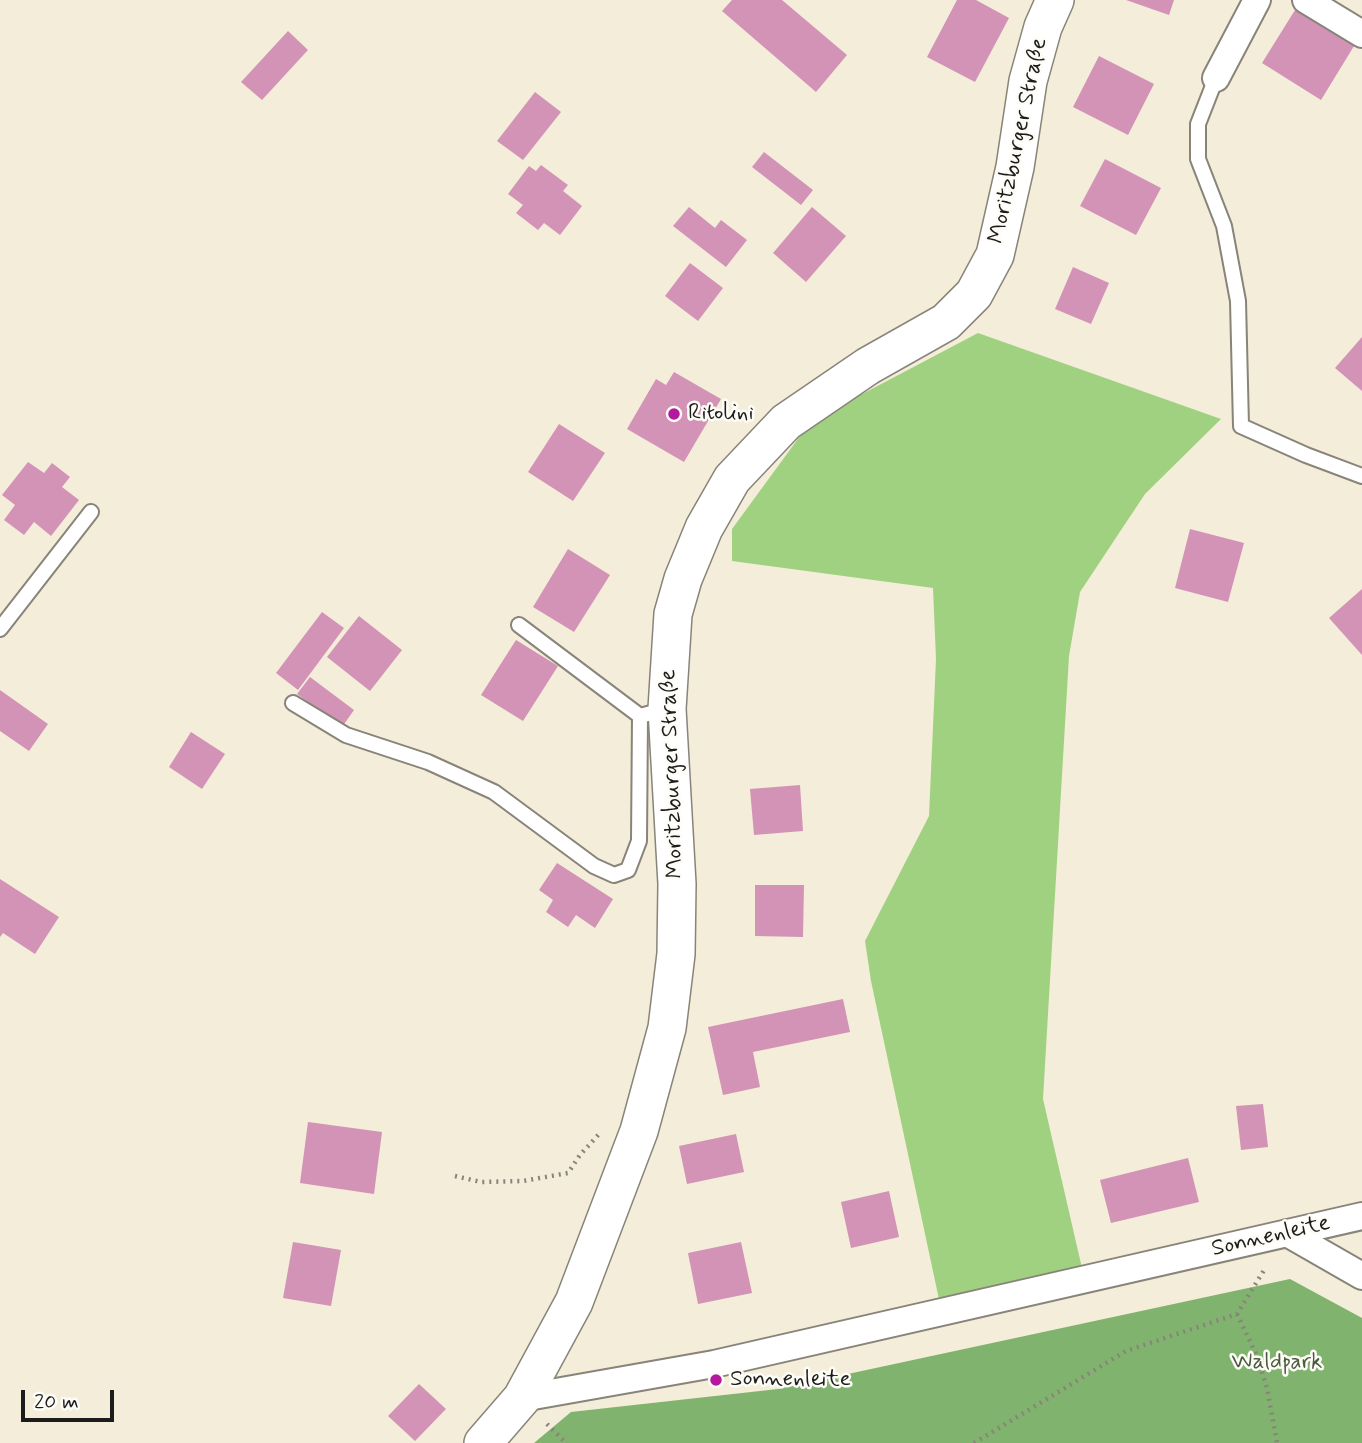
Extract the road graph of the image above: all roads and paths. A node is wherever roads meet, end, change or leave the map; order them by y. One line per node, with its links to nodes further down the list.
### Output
1 (1055, 0): 11 (street, Moritzburger Straße)
2 (1256, 0): 5 (street)
3 (1306, 0): 4 (street)
4 (1362, 34)
5 (1216, 78): 6 (lane)
6 (1362, 475)
7 (91, 512): 9 (lane)
8 (519, 625): 11 (lane)
9 (0, 629)
10 (293, 703): 11 (lane)
11 (653, 712): 12 (street, Moritzburger Straße)
12 (639, 1131): 13 (path); 18 (street, Moritzburger Straße)
13 (455, 1176)
14 (1362, 1216): 15 (street, Sonnenleite)
15 (1287, 1233): 16 (street); 17 (path); 18 (street, Sonnenleite)
16 (1362, 1276)
17 (1237, 1314): 20 (path); 21 (path)
18 (522, 1398): 19 (street, Moritzburger Straße)
19 (483, 1443)
20 (974, 1443)
21 (1277, 1443)

